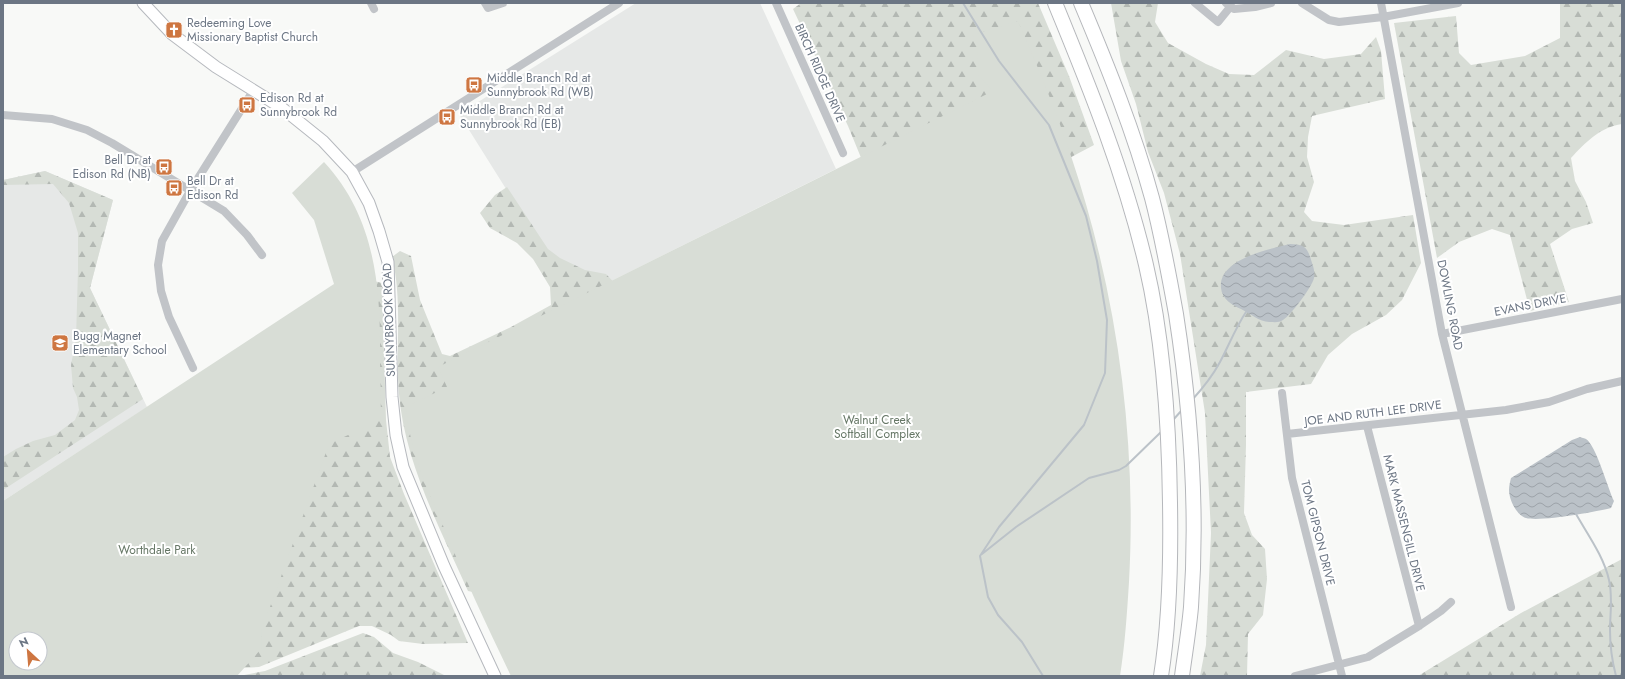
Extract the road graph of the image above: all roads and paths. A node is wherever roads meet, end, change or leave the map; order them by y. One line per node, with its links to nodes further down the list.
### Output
1 (143, 3): 15 (main road, SUNNYBROOK ROAD)
2 (485, 3): 3 (street)
3 (503, 3)
4 (619, 3): 18 (street)
5 (776, 3): 17 (street, BIRCH RIDGE DRIVE)
6 (1054, 3): 34 (highway)
7 (1081, 3): 35 (highway)
8 (1195, 3): 13 (street)
9 (1271, 3): 13 (street)
10 (1302, 3): 14 (street)
11 (1381, 3): 14 (street, DOWLING ROAD)
12 (1458, 3): 14 (street)
13 (1228, 5)
14 (1383, 17): 22 (street, DOWLING ROAD)
15 (254, 91): 18 (main road, SUNNYBROOK ROAD); 19 (street)
16 (4, 114): 19 (street)
17 (844, 152)
18 (352, 172): 33 (main road, SUNNYBROOK ROAD)
19 (190, 191): 20 (street); 23 (street)
20 (262, 255)
21 (1622, 299): 22 (street, EVANS DRIVE)
22 (1442, 334): 26 (street, DOWLING ROAD)
23 (193, 368)
24 (1622, 381): 26 (street, JOE AND RUTH LEE DRIVE)
25 (1282, 393): 28 (street, TOM GIPSON DRIVE)
26 (1462, 414): 27 (street, JOE AND RUTH LEE DRIVE); 30 (street, DOWLING ROAD)
27 (1367, 426): 28 (street, JOE AND RUTH LEE DRIVE); 31 (street, MARK MASSENGILL DRIVE)
28 (1287, 434): 32 (street, TOM GIPSON DRIVE)
29 (1451, 602): 31 (street)
30 (1511, 607)
31 (1419, 626): 32 (street)
32 (1339, 665): 36 (street); 37 (street, TOM GIPSON DRIVE)
33 (495, 676)
34 (1161, 676)
35 (1182, 676)
36 (1295, 676)
37 (1342, 676)

